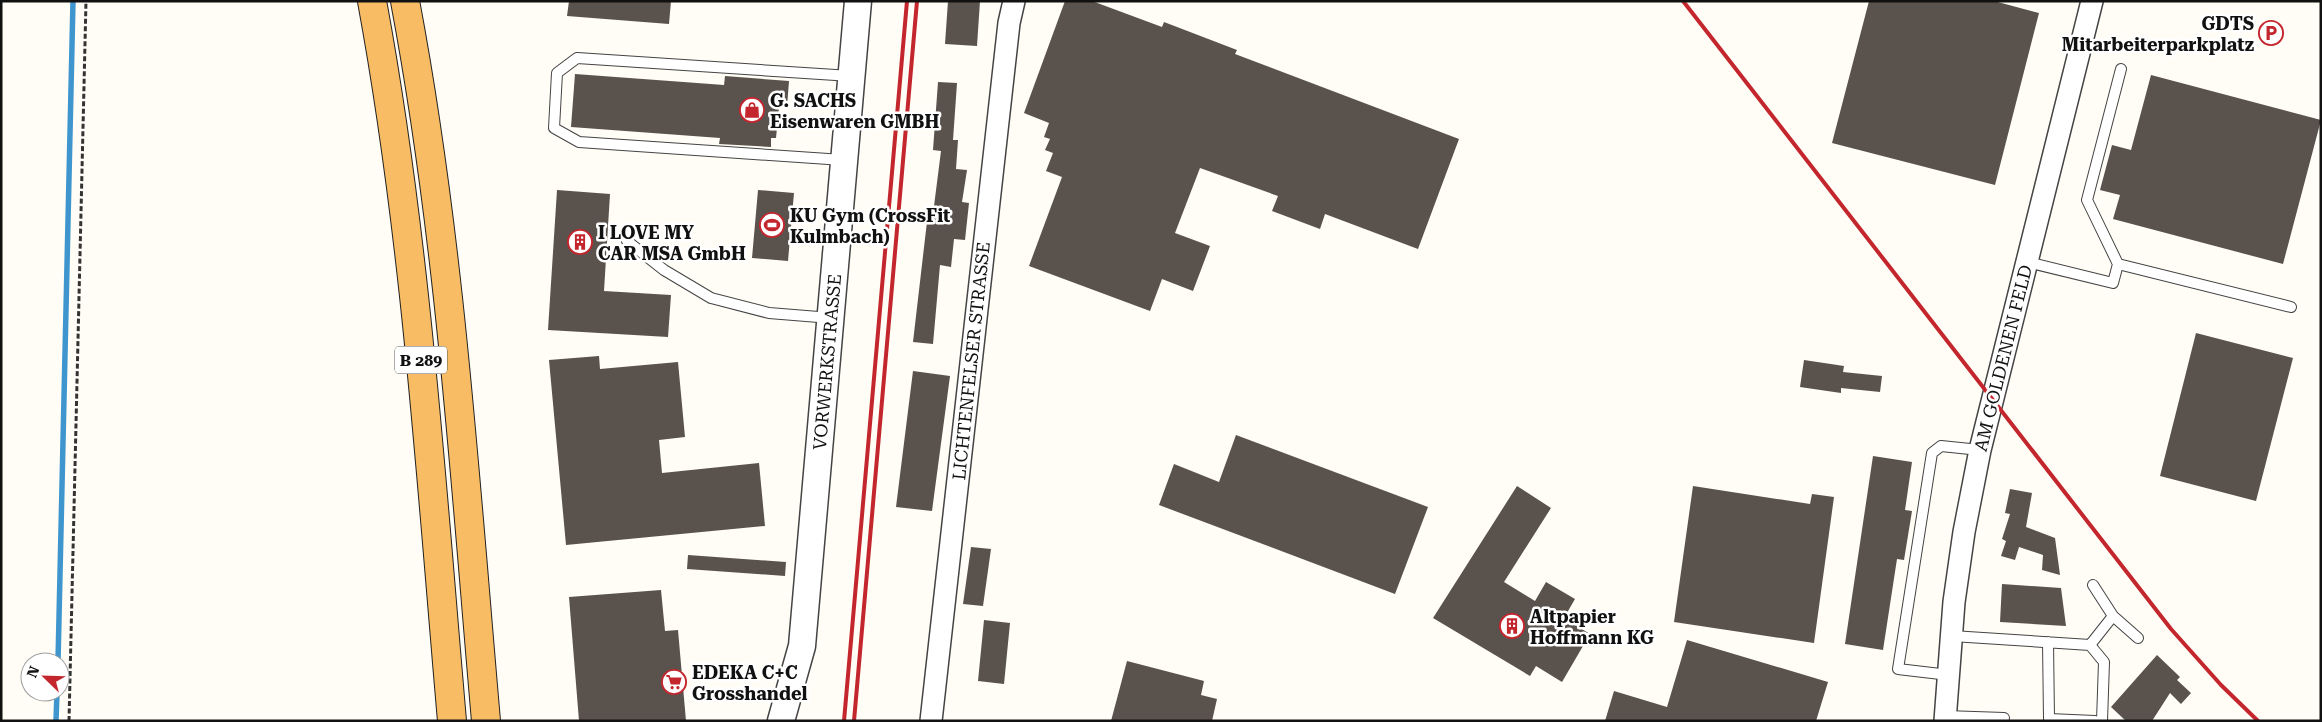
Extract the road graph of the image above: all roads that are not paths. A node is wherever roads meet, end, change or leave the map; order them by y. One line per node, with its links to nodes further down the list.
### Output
1 (372, 1): 24 (highway, B 289)
2 (405, 1): 25 (highway, B 289)
3 (858, 1): 7 (street, VORWERKSTRASSE)
4 (1014, 1): 27 (street, LICHTENFELSER STRASSE)
5 (2092, 1): 10 (street, AM GOLDENEN FELD)
6 (2121, 70): 11 (lane)
7 (852, 76): 8 (street, VORWERKSTRASSE); 8 (lane)
8 (845, 160): 13 (street, VORWERKSTRASSE)
9 (627, 241): 13 (lane)
10 (2027, 262): 11 (lane); 14 (street, AM GOLDENEN FELD)
11 (2118, 264): 12 (lane)
12 (2291, 307)
13 (831, 318): 26 (street, VORWERKSTRASSE)
14 (1980, 450): 17 (street, AM GOLDENEN FELD); 21 (lane)
15 (2094, 584): 16 (lane)
16 (2113, 616): 18 (lane); 20 (lane)
17 (1952, 636): 19 (lane); 21 (street, AM GOLDENEN FELD)
18 (2138, 638)
19 (2048, 642): 20 (lane); 28 (lane)
20 (2090, 645): 29 (lane)
21 (1949, 675): 22 (street, AM GOLDENEN FELD)
22 (1945, 718): 23 (lane)
23 (2004, 718)
24 (452, 721)
25 (486, 721)
26 (781, 721)
27 (931, 721)
28 (2094, 721)
29 (2102, 721)

